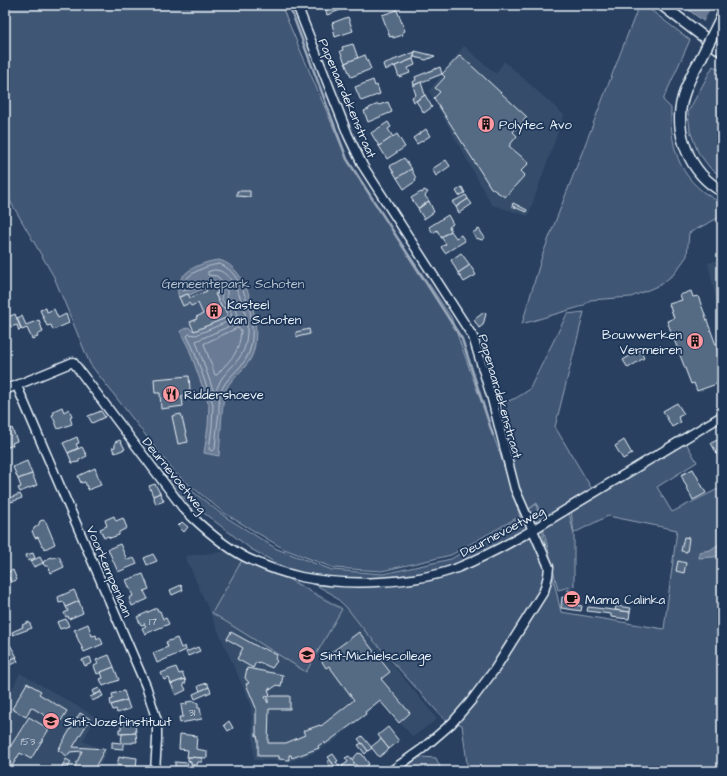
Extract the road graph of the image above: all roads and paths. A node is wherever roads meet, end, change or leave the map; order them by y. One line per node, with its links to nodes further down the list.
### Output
1 (297, 5): 9 (street, Papenaardekenstraat)
2 (662, 5): 4 (street)
3 (722, 16): 5 (street, bridge)
4 (722, 52)
5 (722, 191)
6 (17, 386): 7 (street); 9 (street, Deurnevoetweg); 10 (street, Voorkempenlaan)
7 (5, 390)
8 (722, 416): 9 (street, Deurnevoetweg)
9 (533, 530): 11 (street, Papenaardekenstraat)
10 (155, 771)
11 (391, 771)

